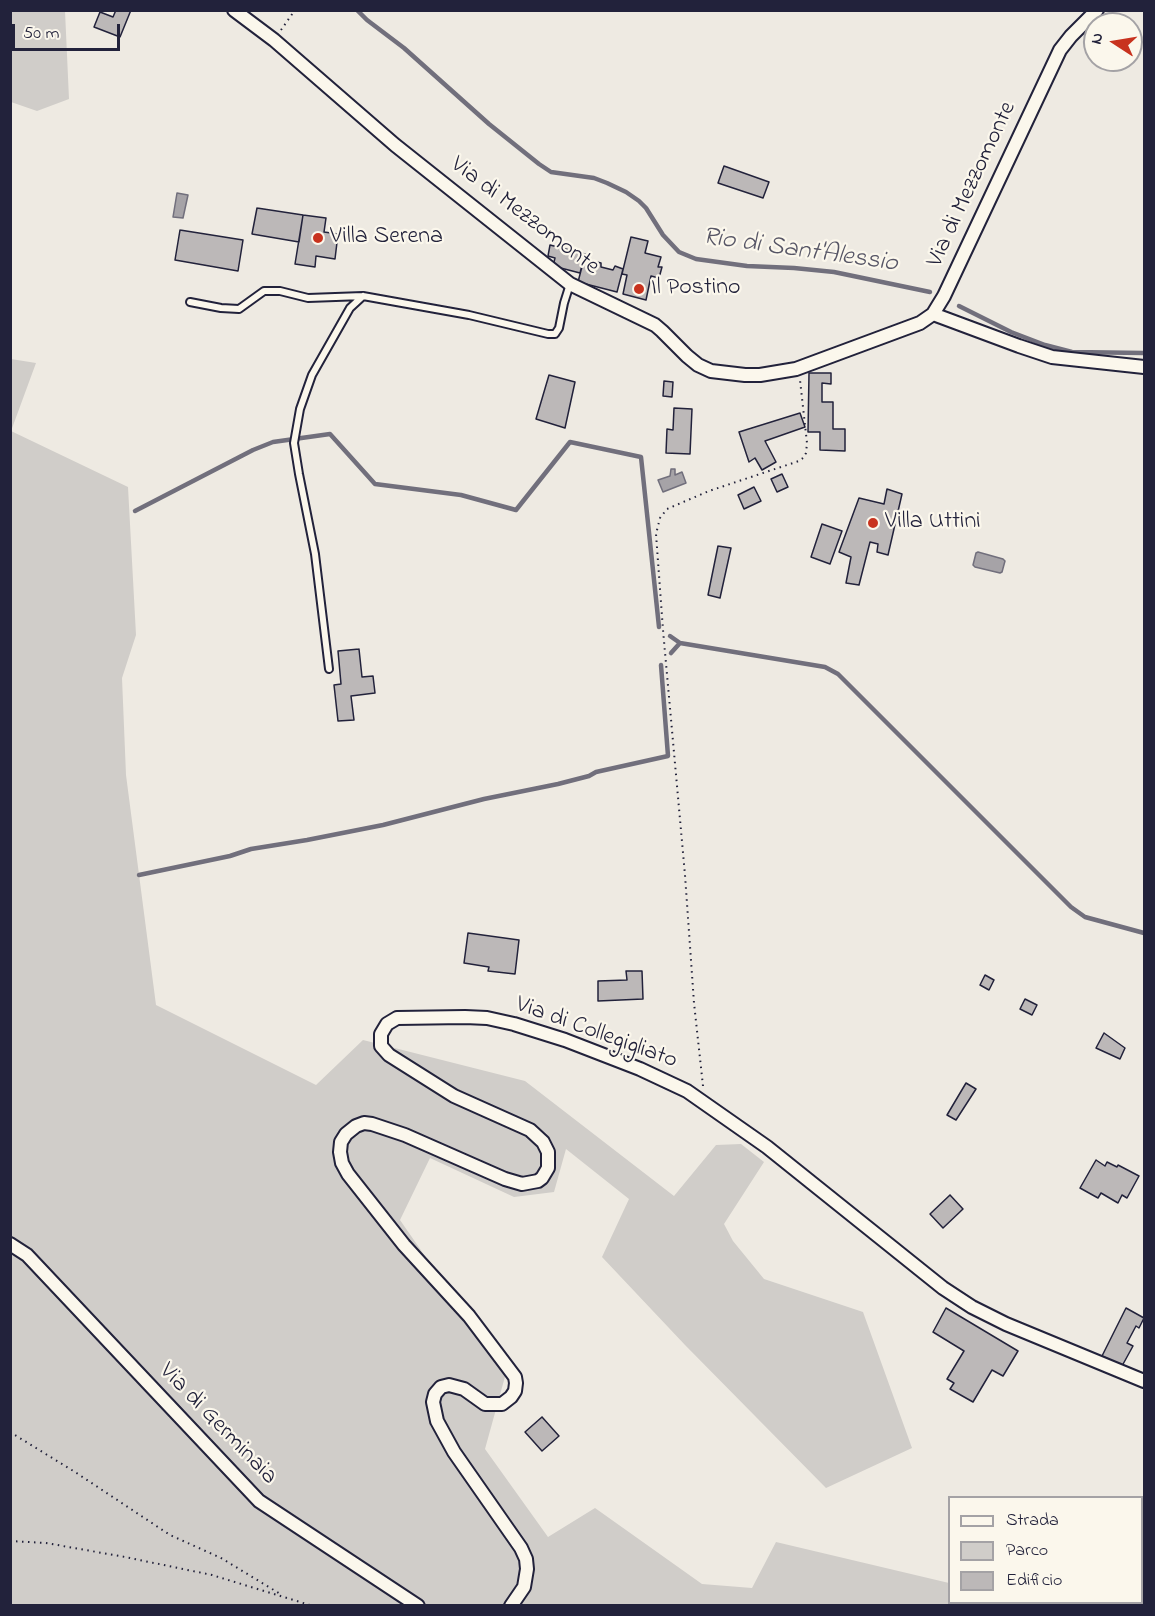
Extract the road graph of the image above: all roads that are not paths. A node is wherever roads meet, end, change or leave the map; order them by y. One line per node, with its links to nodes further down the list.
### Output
1 (234, 10): 3 (street, Via di Mezzomonte)
2 (1097, 10): 6 (street, Via di Mezzomonte)
3 (570, 284): 4 (lane); 6 (street, Via di Mezzomonte)
4 (363, 296): 5 (lane); 8 (lane)
5 (190, 302)
6 (933, 314): 7 (street)
7 (1144, 368)
8 (328, 669)
9 (10, 1244): 11 (street, Via di Germinaia)
10 (1144, 1381): 12 (street, Via di Collegigliato)
11 (418, 1605)
12 (511, 1605)

